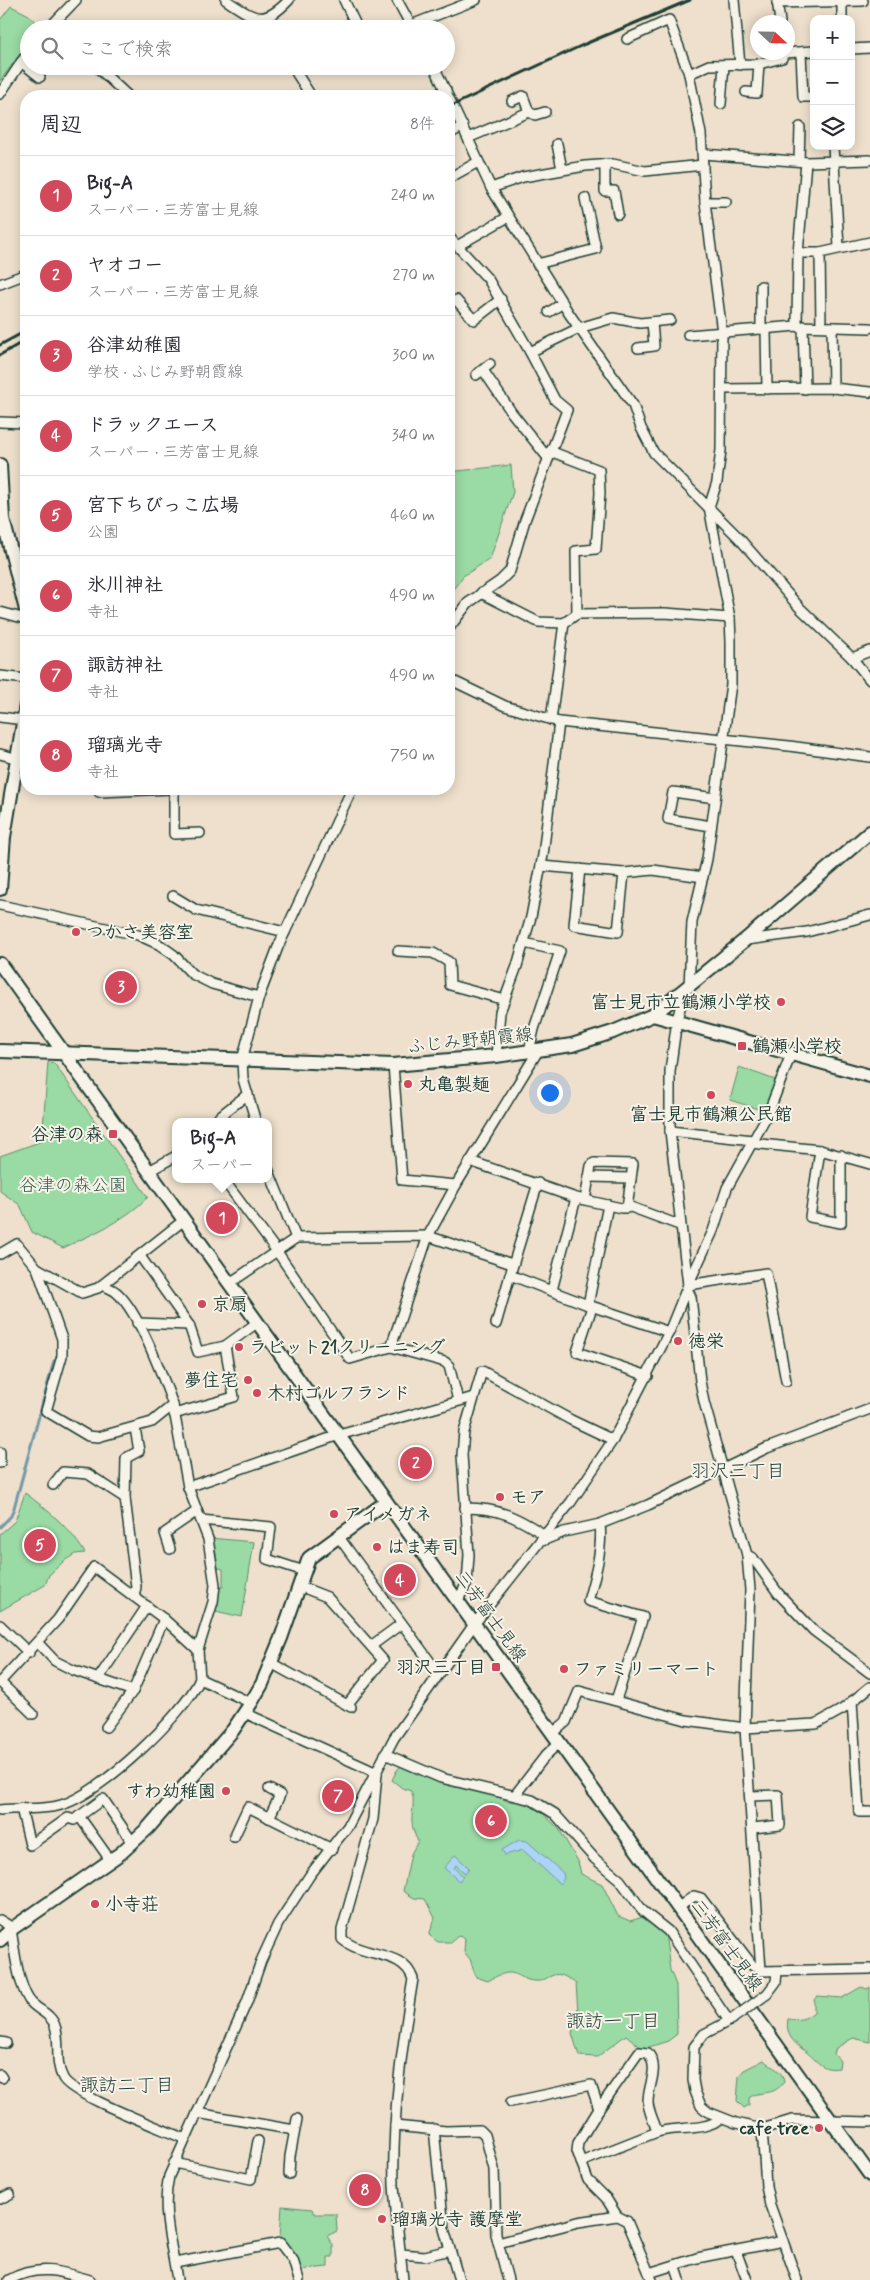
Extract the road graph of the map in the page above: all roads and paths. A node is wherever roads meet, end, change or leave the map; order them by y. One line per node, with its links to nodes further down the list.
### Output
1 (76, 0): 14 (street)
2 (226, 0): 13 (street)
3 (289, 0): 13 (street)
4 (344, 0): 15 (street)
5 (397, 0): 16 (street)
6 (476, 0): 17 (street)
7 (734, 0): 28 (street)
8 (777, 1): 9 (street); 11 (street)
9 (842, 1): 10 (street); 12 (street)
10 (863, 1)
11 (779, 15)
12 (842, 15)
13 (268, 18)
14 (60, 20)
15 (354, 20)
16 (408, 20)
17 (429, 20)
18 (627, 39): 29 (street)
19 (870, 48): 20 (street)
20 (855, 49)
21 (810, 51): 23 (street)
22 (795, 52): 23 (street)
23 (800, 52): 40 (street)
24 (774, 60): 26 (street)
25 (20, 64): 39 (street)
26 (759, 64): 28 (street); 38 (street)
27 (724, 65): 28 (street); 29 (street); 42 (street)
28 (740, 65)
29 (689, 74): 52 (street)
30 (37, 75): 34 (street)
31 (106, 75): 35 (street)
32 (298, 75): 36 (street)
33 (438, 75): 37 (street)
34 (40, 77)
35 (122, 90)
36 (307, 90)
37 (446, 90)
38 (746, 92)
39 (0, 94)
40 (810, 97)
41 (512, 101): 44 (street)
42 (721, 104)
43 (455, 109): 46 (street)
44 (529, 112): 45 (street); 49 (street)
45 (545, 112)
46 (463, 126): 48 (street); 49 (street)
47 (800, 127): 54 (street)
48 (455, 131)
49 (468, 138): 56 (street)
50 (557, 144): 59 (street)
51 (833, 150): 55 (street)
52 (703, 154): 54 (street); 58 (street)
53 (870, 160): 55 (street)
54 (803, 161): 55 (street); 71 (street)
55 (834, 161): 70 (street)
56 (478, 162): 60 (street); 61 (street)
57 (604, 164): 58 (street); 59 (street); 65 (street)
58 (703, 165): 63 (street)
59 (562, 169): 61 (street)
60 (455, 175)
61 (491, 188): 66 (street)
62 (585, 198): 73 (street)
63 (706, 202): 64 (street); 89 (street)
64 (726, 202)
65 (618, 214)
66 (508, 217): 69 (street); 73 (street)
67 (870, 242): 70 (street)
68 (455, 244): 69 (street)
69 (457, 246): 77 (street)
70 (839, 247): 72 (street)
71 (798, 253): 72 (street); 84 (street)
72 (820, 253): 83 (street)
73 (537, 264): 79 (street)
74 (20, 276): 75 (street)
75 (0, 284)
76 (761, 286): 88 (street)
77 (501, 299): 78 (street); 92 (street)
78 (456, 300)
79 (563, 304): 80 (street); 86 (street)
80 (549, 312)
81 (670, 320): 82 (street)
82 (652, 322): 86 (street); 91 (street)
83 (821, 325): 84 (street); 85 (street)
84 (800, 327): 88 (street); 97 (street)
85 (832, 327): 87 (street); 94 (street)
86 (579, 328): 92 (street); 103 (street)
87 (870, 328)
88 (764, 329): 89 (street); 96 (street)
89 (722, 332): 90 (street); 95 (street)
90 (688, 334)
91 (638, 348)
92 (530, 352): 101 (street)
93 (483, 369): 101 (street)
94 (833, 388): 97 (street); 98 (street)
95 (722, 389): 96 (street); 103 (street)
96 (767, 389): 97 (street)
97 (805, 389)
98 (870, 392)
99 (0, 422): 100 (street)
100 (20, 423)
101 (549, 454): 105 (street); 107 (street)
102 (0, 466): 104 (main road)
103 (708, 507): 109 (street); 113 (street)
104 (20, 563)
105 (481, 593): 110 (street); 111 (street)
106 (0, 612): 108 (street)
107 (577, 614): 109 (street); 111 (street)
108 (20, 617)
109 (730, 618): 121 (street)
110 (455, 620)
111 (564, 623): 120 (street)
112 (870, 651): 113 (street)
113 (852, 658): 116 (street)
114 (0, 676): 115 (street)
115 (20, 678)
116 (870, 680)
117 (455, 682): 120 (street)
118 (0, 717): 119 (street)
119 (20, 720)
120 (555, 721): 121 (street); 133 (street)
121 (723, 740): 123 (street); 128 (street)
122 (0, 754): 124 (street)
123 (870, 758)
124 (20, 759)
125 (20, 768): 132 (main road)
126 (173, 795): 131 (street)
127 (349, 795): 141 (street)
128 (715, 798): 129 (street); 129 (street)
129 (711, 826): 136 (street)
130 (870, 832): 142 (main road, ふじみ野朝霞線)
131 (200, 833)
132 (2, 838): 137 (main road)
133 (541, 866): 134 (street); 143 (street)
134 (580, 869): 135 (street); 135 (street)
135 (624, 873): 136 (street)
136 (702, 877): 146 (street)
137 (0, 889)
138 (173, 896): 141 (street)
139 (0, 905): 147 (street)
140 (870, 915): 142 (street)
141 (286, 932): 147 (street)
142 (745, 940): 146 (main road, ふじみ野朝霞線)
143 (524, 942): 148 (street); 152 (street)
144 (398, 951): 148 (street)
145 (1, 968): 153 (main road, 三芳富士見線)
146 (689, 986): 149 (main road, ふじみ野朝霞線); 150 (street)
147 (259, 997): 156 (street)
148 (505, 1000): 155 (street)
149 (653, 1015): 150 (main road); 152 (main road, ふじみ野朝霞線)
150 (677, 1020): 154 (main road); 162 (street)
151 (0, 1051): 153 (main road, ふじみ野朝霞線)
152 (533, 1052): 155 (main road, ふじみ野朝霞線); 167 (street)
153 (64, 1054): 156 (main road, ふじみ野朝霞線); 169 (main road, 三芳富士見線)
154 (792, 1054): 158 (main road); 163 (street)
155 (496, 1056): 157 (main road, ふじみ野朝霞線)
156 (242, 1060): 157 (main road, ふじみ野朝霞線); 159 (street)
157 (393, 1065): 175 (street)
158 (870, 1076)
159 (248, 1094): 160 (street); 161 (street)
160 (219, 1118)
161 (255, 1118)
162 (670, 1131): 163 (street); 180 (street)
163 (752, 1141): 164 (street); 191 (street)
164 (820, 1150): 165 (street); 165 (street)
165 (841, 1155): 168 (street)
166 (172, 1158): 169 (street)
167 (470, 1161): 174 (street); 175 (street)
168 (870, 1164)
169 (149, 1170): 179 (main road, 三芳富士見線)
170 (589, 1177): 172 (street); 172 (street); 176 (street)
171 (272, 1178): 182 (street)
172 (631, 1178): 178 (street)
173 (226, 1183): 183 (street)
174 (538, 1183): 176 (street); 186 (street)
175 (456, 1185): 181 (street)
176 (581, 1199): 177 (street); 192 (street)
177 (608, 1205): 178 (street); 193 (street)
178 (628, 1206): 180 (street)
179 (184, 1220): 185 (street); 189 (main road, 三芳富士見線)
180 (679, 1225): 191 (street)
181 (428, 1236): 182 (street); 186 (street); 200 (street)
182 (296, 1238): 183 (street)
183 (276, 1250): 189 (street); 200 (street)
184 (0, 1254): 187 (street)
185 (140, 1256): 190 (street); 197 (street)
186 (512, 1264): 188 (street)
187 (37, 1268): 190 (street); 207 (street)
188 (510, 1275): 192 (street); 196 (street)
189 (230, 1283): 194 (main road, 三芳富士見線)
190 (102, 1285): 195 (street)
191 (687, 1287): 198 (street); 202 (street); 212 (street)
192 (552, 1290): 193 (street)
193 (590, 1306): 198 (street); 201 (street)
194 (258, 1322): 199 (street); 208 (main road, 三芳富士見線)
195 (137, 1323): 197 (street); 205 (street)
196 (496, 1324)
197 (189, 1325): 199 (street)
198 (669, 1332): 201 (street)
199 (225, 1346): 205 (street)
200 (391, 1347): 204 (street)
201 (648, 1376): 209 (street)
202 (786, 1381)
203 (474, 1397): 204 (street); 209 (street); 217 (street)
204 (458, 1400): 208 (street)
205 (173, 1409): 207 (street); 214 (street)
206 (870, 1409): 212 (street)
207 (135, 1428): 215 (street)
208 (339, 1435): 214 (street); 216 (main road, 三芳富士見線)
209 (613, 1440): 221 (street)
210 (0, 1452): 211 (street)
211 (0, 1463)
212 (722, 1469): 219 (street); 223 (street)
213 (52, 1485): 215 (street)
214 (188, 1488): 218 (street)
215 (125, 1498): 226 (street)
216 (386, 1502): 220 (main road); 227 (main road, 三芳富士見線)
217 (465, 1508): 221 (street); 227 (street)
218 (199, 1516): 222 (street); 224 (street); 235 (street)
219 (600, 1524): 221 (street); 245 (street)
220 (338, 1536): 224 (main road); 231 (street)
221 (542, 1538): 230 (street)
222 (170, 1549)
223 (747, 1555): 238 (street); 250 (street)
224 (304, 1571): 225 (main road)
225 (299, 1586): 234 (street); 237 (main road)
226 (134, 1596): 228 (street); 233 (street)
227 (458, 1600): 230 (main road, 三芳富士見線)
228 (148, 1606): 229 (street); 240 (street)
229 (164, 1619): 235 (street); 244 (street)
230 (475, 1623): 239 (street); 251 (main road, 三芳富士見線)
231 (401, 1624): 234 (street); 239 (street)
232 (0, 1625): 236 (street)
233 (38, 1643): 236 (street); 240 (street)
234 (371, 1646): 237 (street)
235 (198, 1650): 241 (street)
236 (29, 1653): 242 (street)
237 (271, 1662): 247 (main road)
238 (870, 1673)
239 (439, 1674): 252 (street)
240 (98, 1679): 244 (street)
241 (200, 1679): 247 (street); 257 (street)
242 (0, 1682): 248 (street)
243 (870, 1687): 246 (street)
244 (133, 1691): 249 (street)
245 (616, 1700): 250 (street); 251 (street)
246 (852, 1701): 250 (street); 259 (street)
247 (248, 1708): 253 (street); 264 (main road)
248 (32, 1714)
249 (106, 1727)
250 (745, 1728): 256 (street)
251 (556, 1738): 255 (street); 267 (main road, 三芳富士見線)
252 (385, 1754): 253 (street); 255 (street)
253 (377, 1773): 265 (street); 282 (street)
254 (269, 1789): 261 (street)
255 (515, 1796): 274 (street)
256 (751, 1796): 262 (street); 262 (street)
257 (21, 1808): 258 (street); 260 (street)
258 (0, 1810)
259 (870, 1812)
260 (79, 1816): 264 (street); 266 (street)
261 (269, 1818): 263 (street); 265 (street)
262 (753, 1828): 272 (street)
263 (234, 1837)
264 (133, 1843): 266 (main road)
265 (332, 1849): 277 (street)
266 (110, 1861): 269 (main road)
267 (678, 1907): 272 (street); 280 (main road, 三芳富士見線)
268 (0, 1920): 269 (street)
269 (12, 1929): 270 (main road); 287 (street)
270 (0, 1940)
271 (870, 1969): 273 (street)
272 (761, 1971): 273 (street)
273 (777, 1972): 274 (street, bridge)
274 (732, 2019): 279 (street)
275 (511, 2102): 276 (street)
276 (599, 2108): 286 (street); 289 (street)
277 (198, 2113): 285 (street); 287 (street)
278 (297, 2118): 285 (street)
279 (722, 2118): 284 (street); 286 (street)
280 (832, 2120): 281 (street); 284 (street); 292 (main road, 三芳富士見線)
281 (870, 2122)
282 (395, 2126): 283 (street); 300 (street)
283 (434, 2128): 297 (street); 298 (street)
284 (762, 2129): 296 (street)
285 (294, 2130): 291 (street)
286 (658, 2132): 289 (street)
287 (185, 2139): 290 (street)
288 (258, 2141): 290 (street)
289 (581, 2162): 295 (street)
290 (174, 2163): 301 (street)
291 (289, 2174)
292 (870, 2175)
293 (10, 2194): 294 (street)
294 (0, 2199)
295 (617, 2216): 297 (street); 303 (street)
296 (783, 2240): 299 (street); 313 (street)
297 (498, 2243): 310 (street)
298 (450, 2250): 300 (street); 309 (street)
299 (736, 2251): 302 (street); 312 (street)
300 (401, 2254): 308 (street)
301 (175, 2263): 306 (street); 307 (street)
302 (675, 2265): 303 (street); 311 (street)
303 (650, 2276)
304 (9, 2280): 305 (street)
305 (90, 2280)
306 (178, 2280)
307 (299, 2280)
308 (403, 2280)
309 (458, 2280)
310 (508, 2280)
311 (680, 2280)
312 (747, 2280)
313 (798, 2280)

